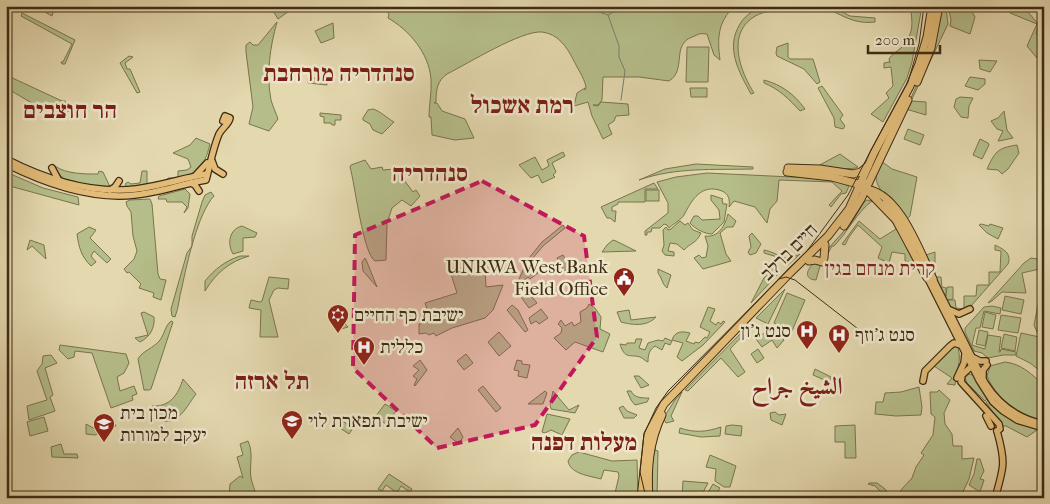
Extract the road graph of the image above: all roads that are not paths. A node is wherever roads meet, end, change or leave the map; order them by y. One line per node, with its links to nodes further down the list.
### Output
1 (934, 6): 6 (highway, חיים ברלב)
2 (212, 158): 4 (main road); 10 (main road); 11 (main road)
3 (6, 159): 13 (main road)
4 (207, 163): 11 (main road); 12 (main road)
5 (6, 164): 12 (main road)
6 (872, 166): 9 (highway); 14 (highway, חיים ברלב); 19 (highway)
7 (52, 168): 13 (main road)
8 (788, 170): 9 (highway); 9 (main road); 14 (highway)
9 (832, 173): 14 (highway)
10 (223, 174)
11 (205, 177): 12 (main road)
12 (192, 180): 16 (main road); 17 (main road)
13 (62, 181): 15 (main road)
14 (864, 186): 18 (highway); 19 (highway); 20 (highway, חיים ברלב); 34 (highway, חיים ברלב)
15 (109, 190): 16 (main road); 16 (main road)
16 (129, 190)
17 (199, 191)
18 (873, 197): 20 (highway); 23 (highway)
19 (884, 200): 23 (main road); 23 (highway)
20 (858, 204): 21 (highway, חיים ברלב)
21 (825, 245): 22 (highway, חיים ברלב); 22 (highway)
22 (809, 261): 35 (highway, חיים ברלב)
23 (930, 278): 24 (main road); 26 (main road)
24 (948, 308): 25 (main road); 27 (main road)
25 (970, 309)
26 (962, 347): 27 (main road); 28 (main road); 29 (main road)
27 (975, 364): 28 (main road); 30 (main road); 30 (main road); 32 (main road); 33 (main road)
28 (959, 373): 32 (main road)
29 (923, 381)
30 (985, 383): 31 (main road)
31 (1044, 424)
32 (994, 425): 38 (main road)
33 (1044, 428)
34 (650, 430): 35 (highway); 36 (highway, חיים ברלב)
35 (653, 439): 37 (highway, חיים ברלב)
36 (640, 498)
37 (649, 498)
38 (995, 498)

